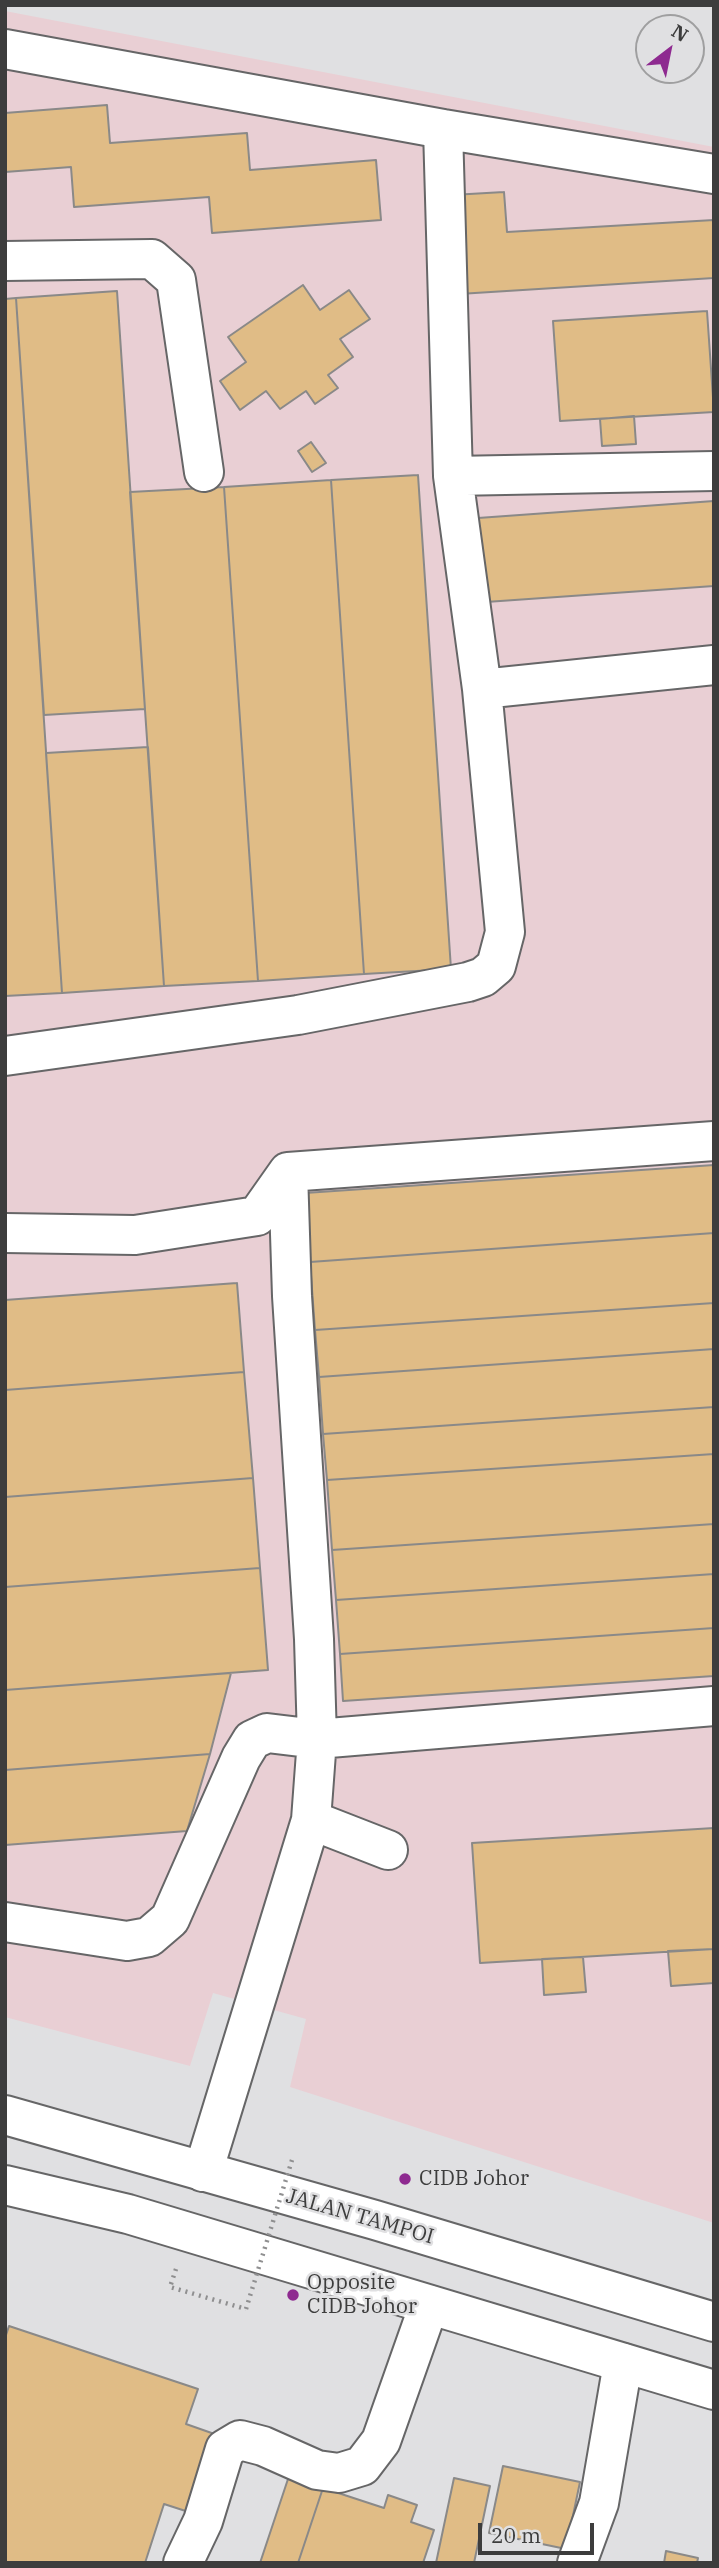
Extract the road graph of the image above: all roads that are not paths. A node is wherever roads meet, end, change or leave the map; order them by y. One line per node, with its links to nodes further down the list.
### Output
1 (5, 50): 2 (main road)
2 (443, 129): 3 (main road); 7 (main road)
3 (714, 174)
4 (5, 261): 6 (main road)
5 (714, 471): 7 (main road)
6 (204, 472)
7 (453, 476): 9 (main road)
8 (714, 665): 9 (main road)
9 (482, 689): 10 (main road)
10 (5, 1056)
11 (714, 1141): 12 (main road)
12 (288, 1172): 13 (main road); 15 (main road)
13 (5, 1233)
14 (714, 1706): 15 (main road)
15 (317, 1738): 16 (main road); 18 (main road)
16 (311, 1820): 17 (main road); 20 (main road)
17 (388, 1850)
18 (5, 1922)
19 (5, 2115): 20 (main road, JALAN TAMPOI)
20 (203, 2172): 23 (main road, JALAN TAMPOI)
21 (5, 2185): 22 (main road)
22 (429, 2305): 24 (main road); 26 (main road)
23 (714, 2322)
24 (623, 2362): 25 (main road); 27 (main road)
25 (714, 2390)
26 (183, 2563)
27 (577, 2563)

